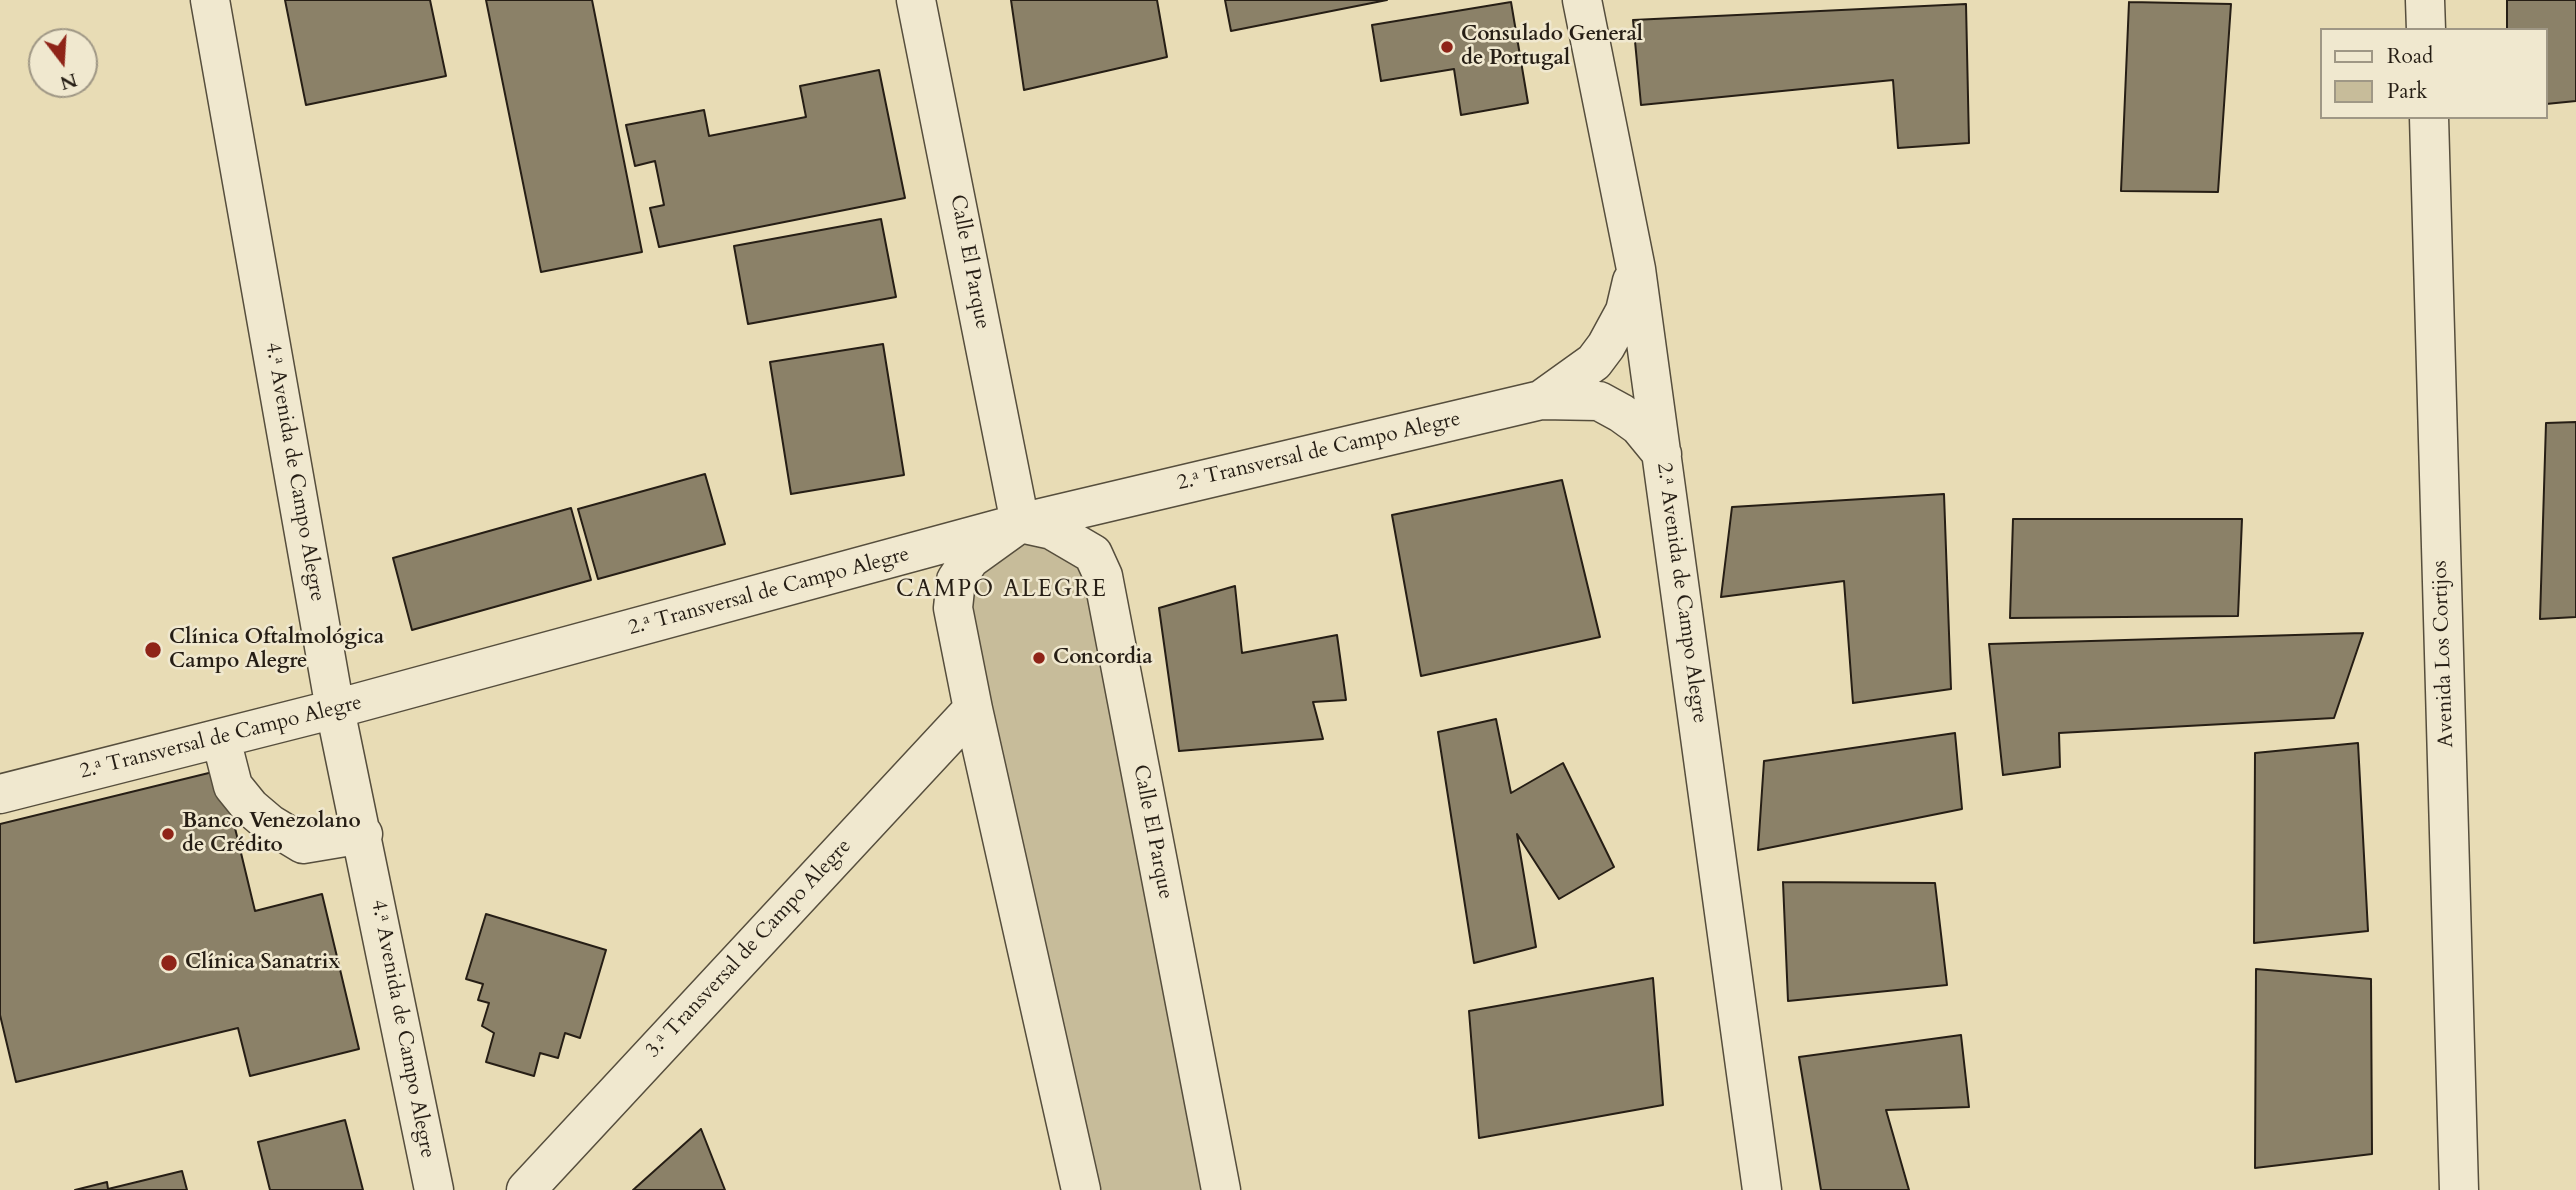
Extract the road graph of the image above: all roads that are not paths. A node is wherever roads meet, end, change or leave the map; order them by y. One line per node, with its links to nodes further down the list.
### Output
1 (210, 0): 11 (street, 4.ª Avenida de Campo Alegre)
2 (916, 0): 10 (street, Calle El Parque)
3 (1582, 0): 7 (street, 2.ª Avenida de Campo Alegre)
4 (2425, 0): 5 (street)
5 (2426, 28)
6 (2429, 119): 21 (street, Avenida Los Cortijos)
7 (1636, 269): 8 (street, 2.ª Transversal de Campo Alegre); 9 (street, 2.ª Avenida de Campo Alegre)
8 (1541, 400): 9 (street, 2.ª Transversal de Campo Alegre); 10 (street, 2.ª Transversal de Campo Alegre)
9 (1662, 454): 20 (street, 2.ª Avenida de Campo Alegre)
10 (1020, 523): 11 (street, 2.ª Transversal de Campo Alegre); 12 (street); 19 (street, Calle El Parque)
11 (335, 709): 13 (street, 2.ª Transversal de Campo Alegre); 15 (street, 4.ª Avenida de Campo Alegre)
12 (973, 709): 17 (street, 3.ª Transversal de Campo Alegre); 18 (street)
13 (221, 739): 14 (street, 2.ª Transversal de Campo Alegre); 15 (street)
14 (0, 794)
15 (363, 834): 16 (street, 4.ª Avenida de Campo Alegre)
16 (434, 1190)
17 (526, 1190)
18 (1082, 1190)
19 (1221, 1190)
20 (1762, 1190)
21 (2459, 1190)

